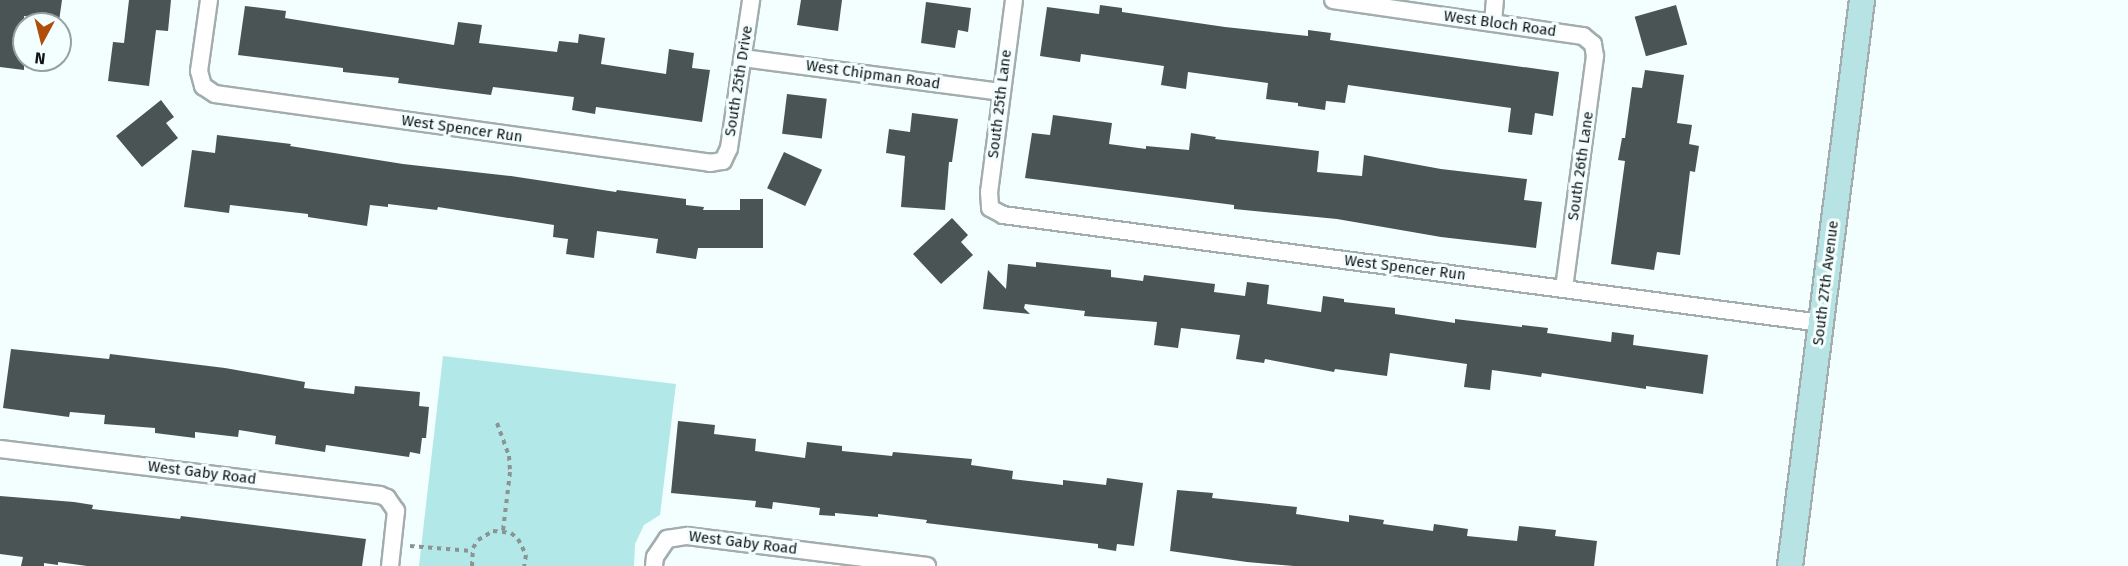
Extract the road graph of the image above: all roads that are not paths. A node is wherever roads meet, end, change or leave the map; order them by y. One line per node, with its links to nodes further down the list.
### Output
1 (209, 0): 11 (street, West Spencer Run)
2 (751, 0): 9 (street, South 25th Drive)
3 (1014, 0): 10 (street, South 25th Lane)
4 (1333, 0): 7 (street, West Bloch Road)
5 (1496, 0): 7 (street)
6 (1862, 0): 14 (main road, South 27th Avenue)
7 (1493, 22): 8 (street, West Bloch Road)
8 (1593, 44): 13 (street, South 26th Lane)
9 (743, 58): 10 (street, West Chipman Road); 11 (street, South 25th Drive)
10 (1002, 92): 12 (street, South 25th Lane)
11 (723, 161)
12 (990, 208): 13 (street, West Spencer Run)
13 (1564, 288): 14 (street, West Spencer Run)
14 (1821, 323): 19 (main road, South 27th Avenue)
15 (0, 449): 16 (street, West Gaby Road)
16 (390, 566)
17 (654, 566): 18 (street, West Gaby Road)
18 (927, 566)
19 (1790, 566)

